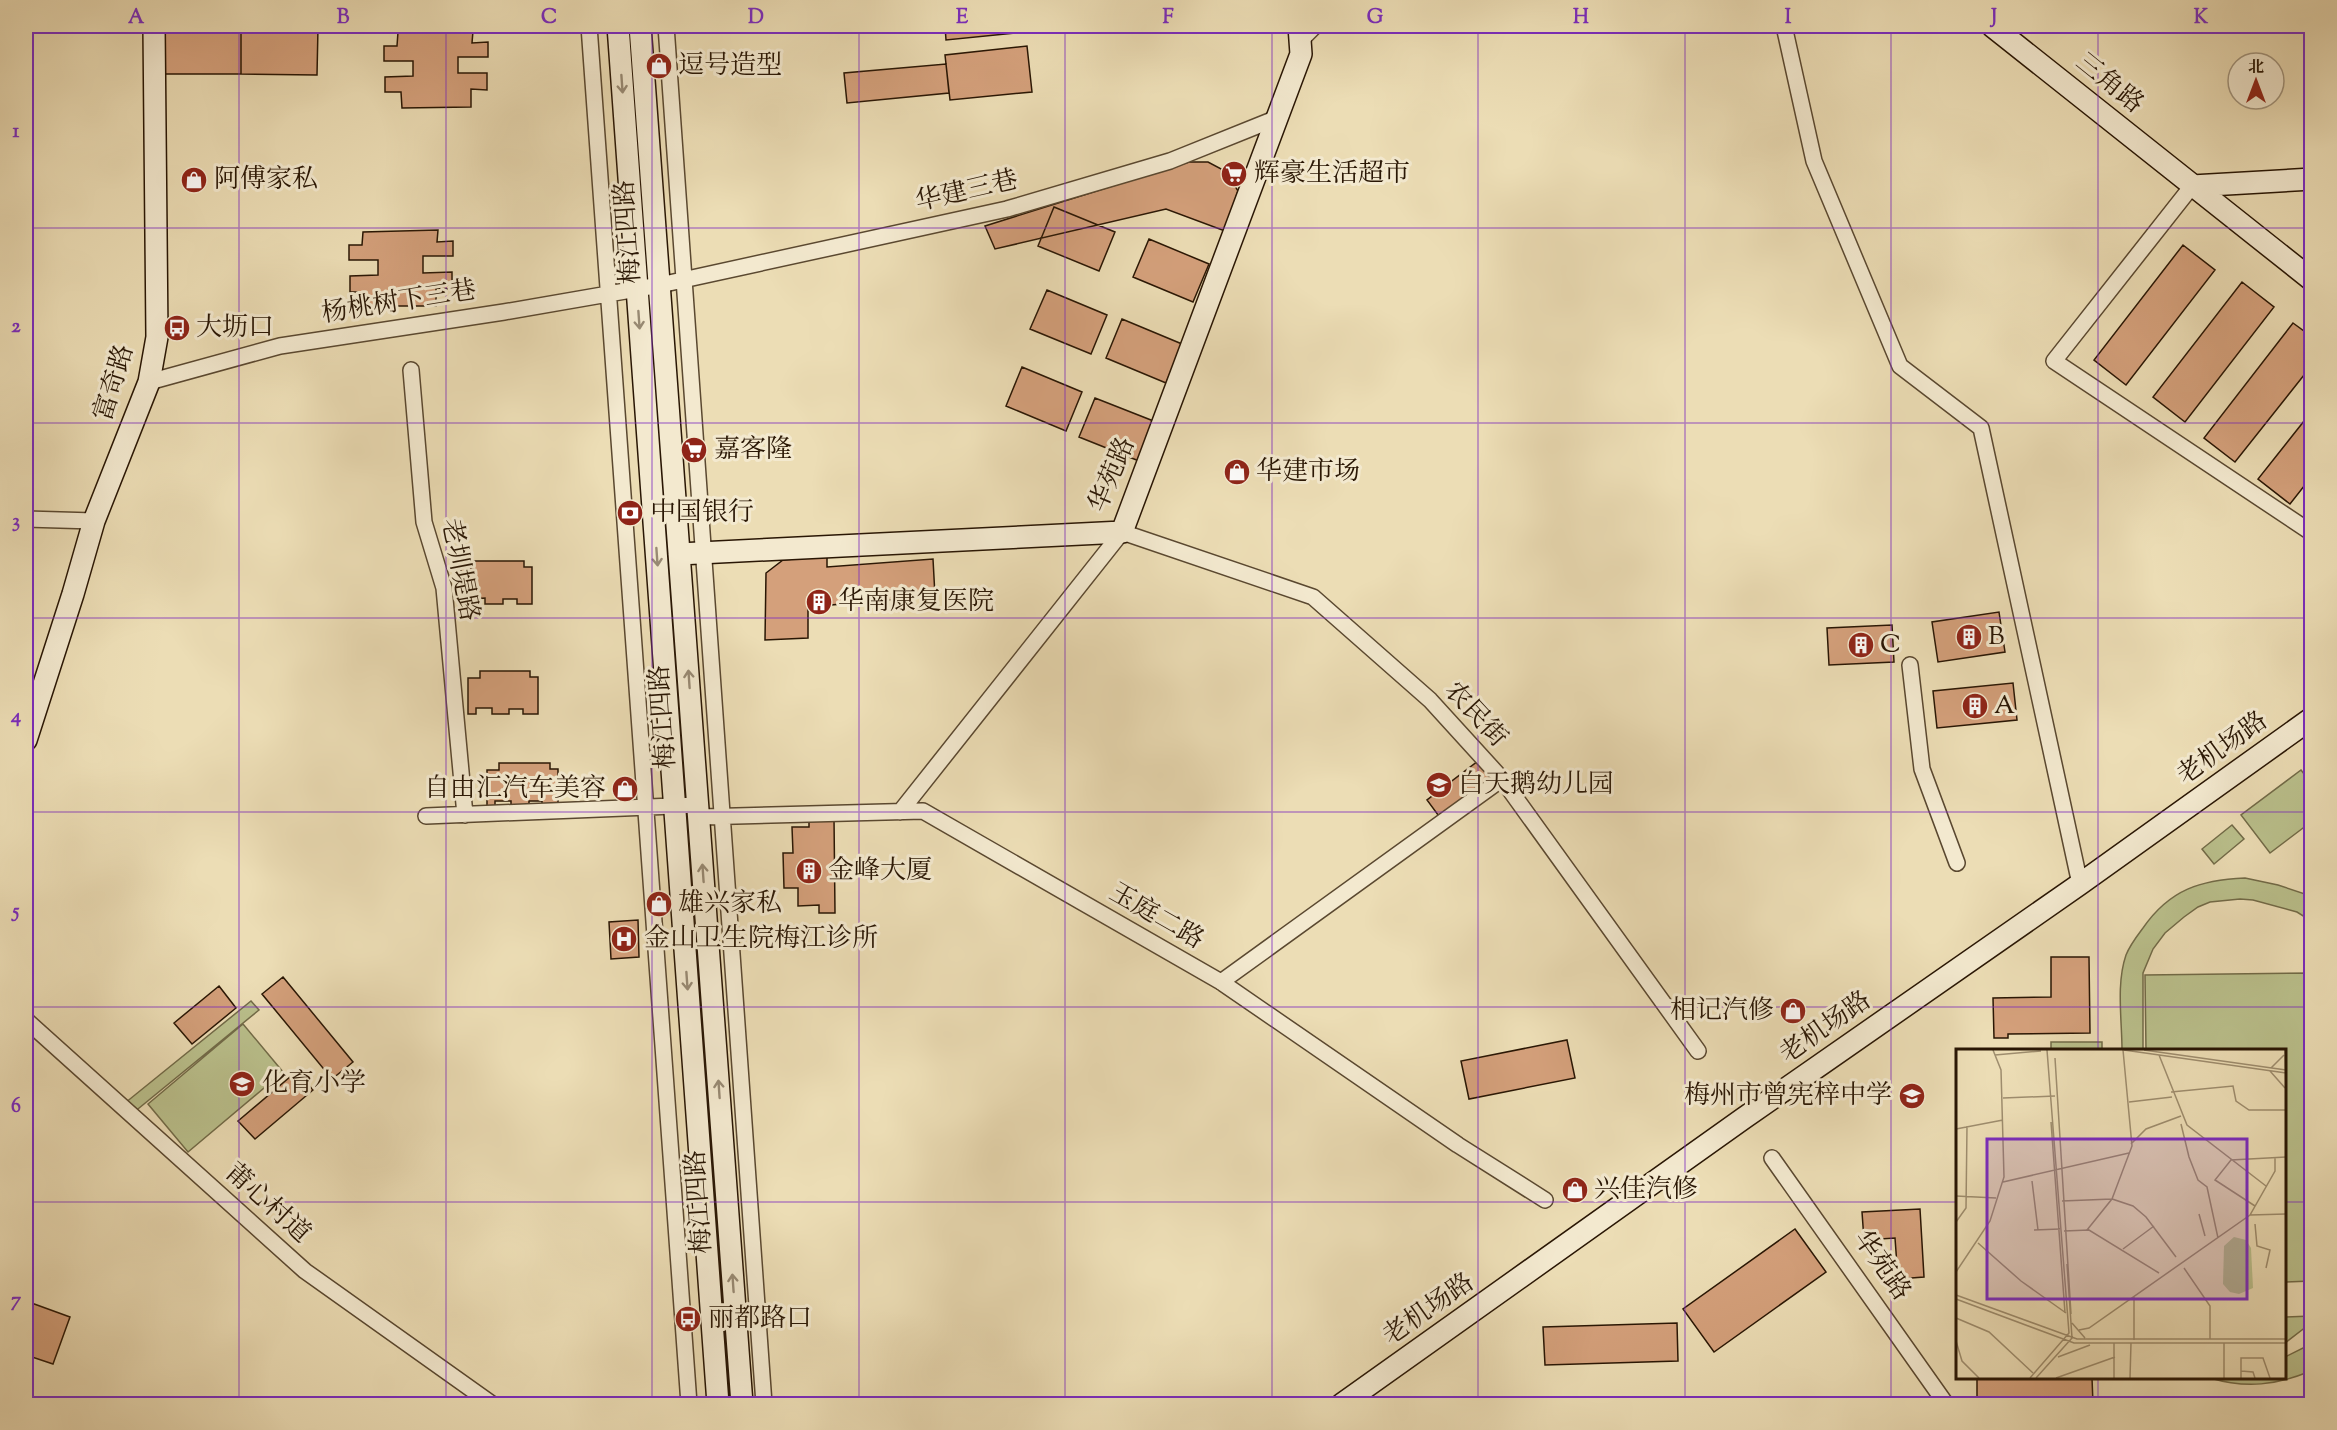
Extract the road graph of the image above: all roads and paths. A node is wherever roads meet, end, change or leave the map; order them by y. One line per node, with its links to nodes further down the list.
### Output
1 (153, 26): 16 (street, 富奇路)
2 (589, 26): 38 (street)
3 (618, 26): 39 (street, 梅江四路, one-way to 39)
4 (640, 26): 14 (street, 梅江四路)
5 (666, 26): 41 (street)
6 (1315, 26): 9 (street)
7 (1784, 26): 31 (street)
8 (1992, 26): 12 (street, 三角路)
9 (1300, 33): 10 (street, 华苑路)
10 (1277, 118): 14 (street, 华建三巷); 19 (street, 华苑路)
11 (2312, 179): 12 (street)
12 (2192, 186): 13 (street, 三角路); 20 (street)
13 (2312, 280)
14 (660, 285): 16 (street, 杨桃树下三巷); 21 (street, 梅江四路)
15 (411, 370): 28 (street, 老圳堤路)
16 (149, 382): 18 (street, 富奇路)
17 (26, 519): 18 (street)
18 (94, 522): 24 (street, 富奇路)
19 (1122, 532): 21 (street, 华苑路); 25 (street, 农民街); 27 (street)
20 (2312, 533)
21 (680, 554): 26 (street, 梅江四路, one-way to 21)
22 (1910, 664): 30 (street)
23 (2312, 718): 31 (street, 老机场路)
24 (26, 740)
25 (1502, 779): 32 (street); 34 (street, 农民街)
26 (698, 811): 27 (street, 玉庭二路); 28 (street, 玉庭二路); 40 (street, 梅江四路, one-way to 26)
27 (900, 812): 32 (street, 玉庭二路)
28 (465, 815): 29 (street, 玉庭二路)
29 (426, 816)
30 (1957, 863)
31 (2080, 884): 42 (street, 老机场路)
32 (1221, 982): 36 (street, 玉庭二路)
33 (26, 1020): 37 (street, 莆心村道)
34 (1698, 1051)
35 (1772, 1158): 43 (street, 华苑路)
36 (1545, 1200)
37 (492, 1404)
38 (689, 1404)
39 (718, 1404)
40 (742, 1404)
41 (764, 1404)
42 (1342, 1404)
43 (1946, 1404)

